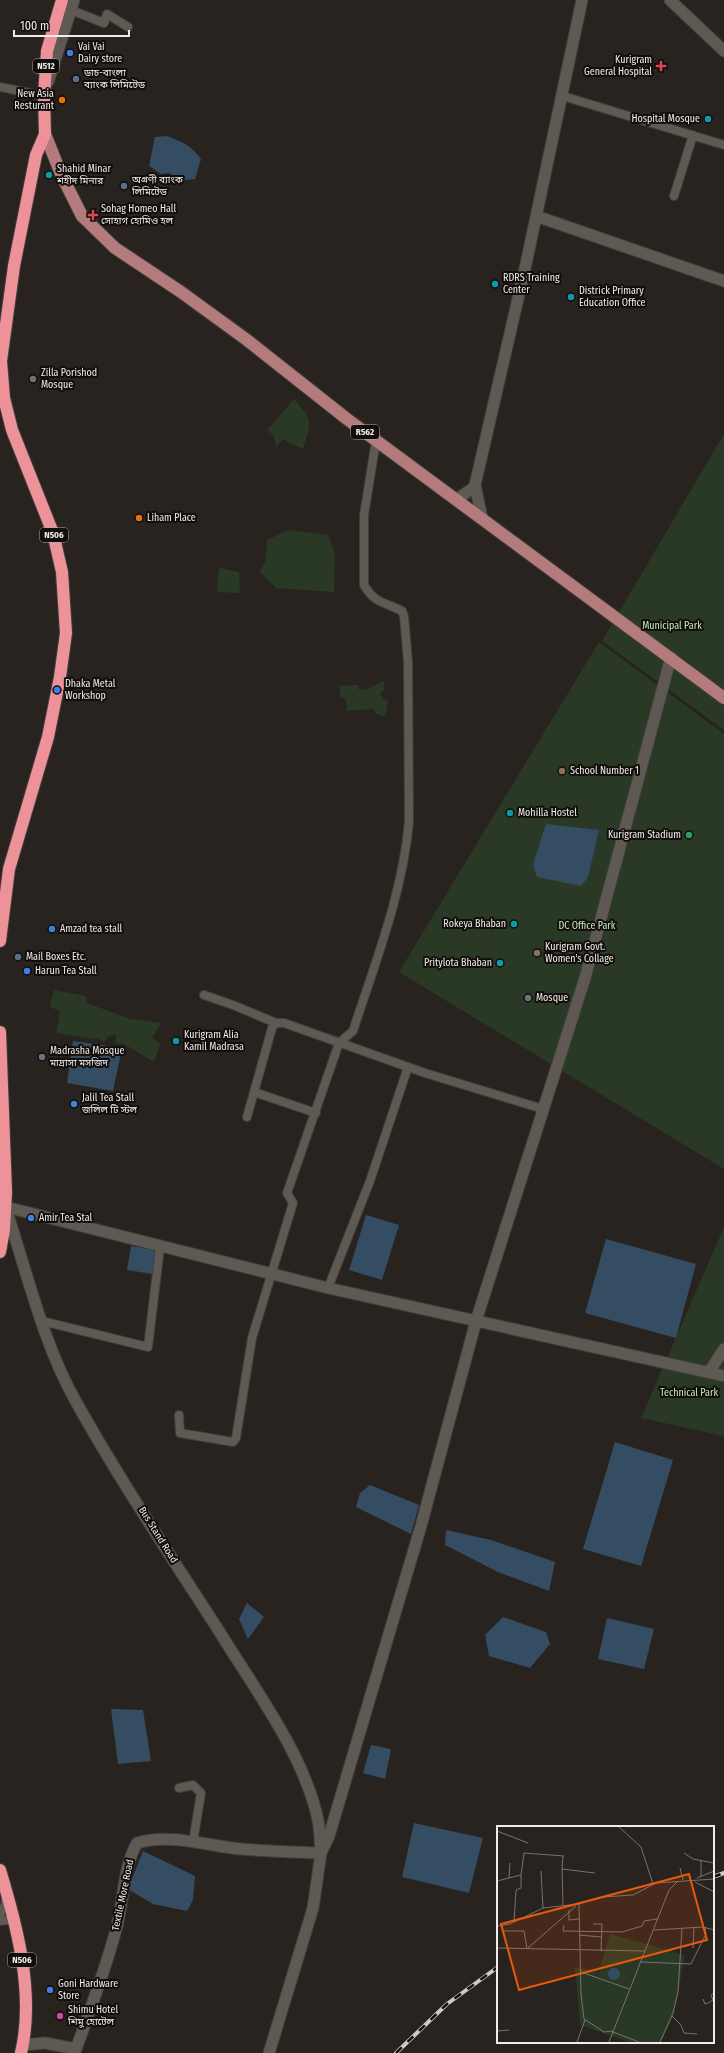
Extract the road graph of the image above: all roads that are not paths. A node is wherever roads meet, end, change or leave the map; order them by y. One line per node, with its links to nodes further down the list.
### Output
1 (62, 0): 8 (highway, N512)
2 (582, 0): 9 (street)
3 (670, 0): 6 (street)
4 (72, 5): 5 (street); 8 (street)
5 (128, 27)
6 (724, 51)
7 (0, 87): 8 (street)
8 (44, 96): 10 (highway, N512)
9 (561, 97): 11 (street); 14 (street)
10 (46, 134): 16 (highway, N506); 17 (main road, R562)
11 (693, 135): 12 (street); 13 (street)
12 (724, 145)
13 (674, 196)
14 (536, 216): 15 (street); 18 (street)
15 (724, 281)
16 (2, 398): 23 (highway, N506)
17 (376, 441): 19 (main road, R562); 27 (street)
18 (476, 485): 19 (street); 20 (street)
19 (457, 499): 20 (main road, R562)
20 (482, 518): 21 (main road, R562)
21 (671, 657): 22 (main road, R562); 30 (street)
22 (724, 698)
23 (0, 941)
24 (204, 995): 25 (street)
25 (276, 1023): 27 (street); 29 (street)
26 (0, 1032): 33 (highway)
27 (339, 1043): 28 (street); 31 (street)
28 (408, 1067): 30 (street); 37 (street)
29 (255, 1089): 31 (street); 32 (street)
30 (543, 1109): 39 (street)
31 (316, 1112): 36 (street)
32 (247, 1117)
33 (6, 1208): 34 (street); 35 (highway); 38 (street, Bus Stand Road)
34 (160, 1246): 36 (street); 38 (street)
35 (0, 1252)
36 (273, 1273): 37 (street); 43 (street)
37 (328, 1288): 39 (street)
38 (42, 1321): 46 (street, Bus Stand Road)
39 (476, 1321): 41 (street); 46 (street)
40 (724, 1349): 41 (street)
41 (709, 1372): 42 (street)
42 (724, 1376)
43 (179, 1415)
44 (179, 1788): 45 (street)
45 (193, 1842): 46 (street, Textile More Road); 52 (street, Textile More Road)
46 (321, 1853): 53 (street)
47 (0, 1870): 48 (highway, N506)
48 (6, 1891): 49 (street); 50 (highway, N506)
49 (0, 1915)
50 (14, 1919): 51 (street); 52 (highway, N506)
51 (0, 1921)
52 (22, 2049)
53 (268, 2053)

